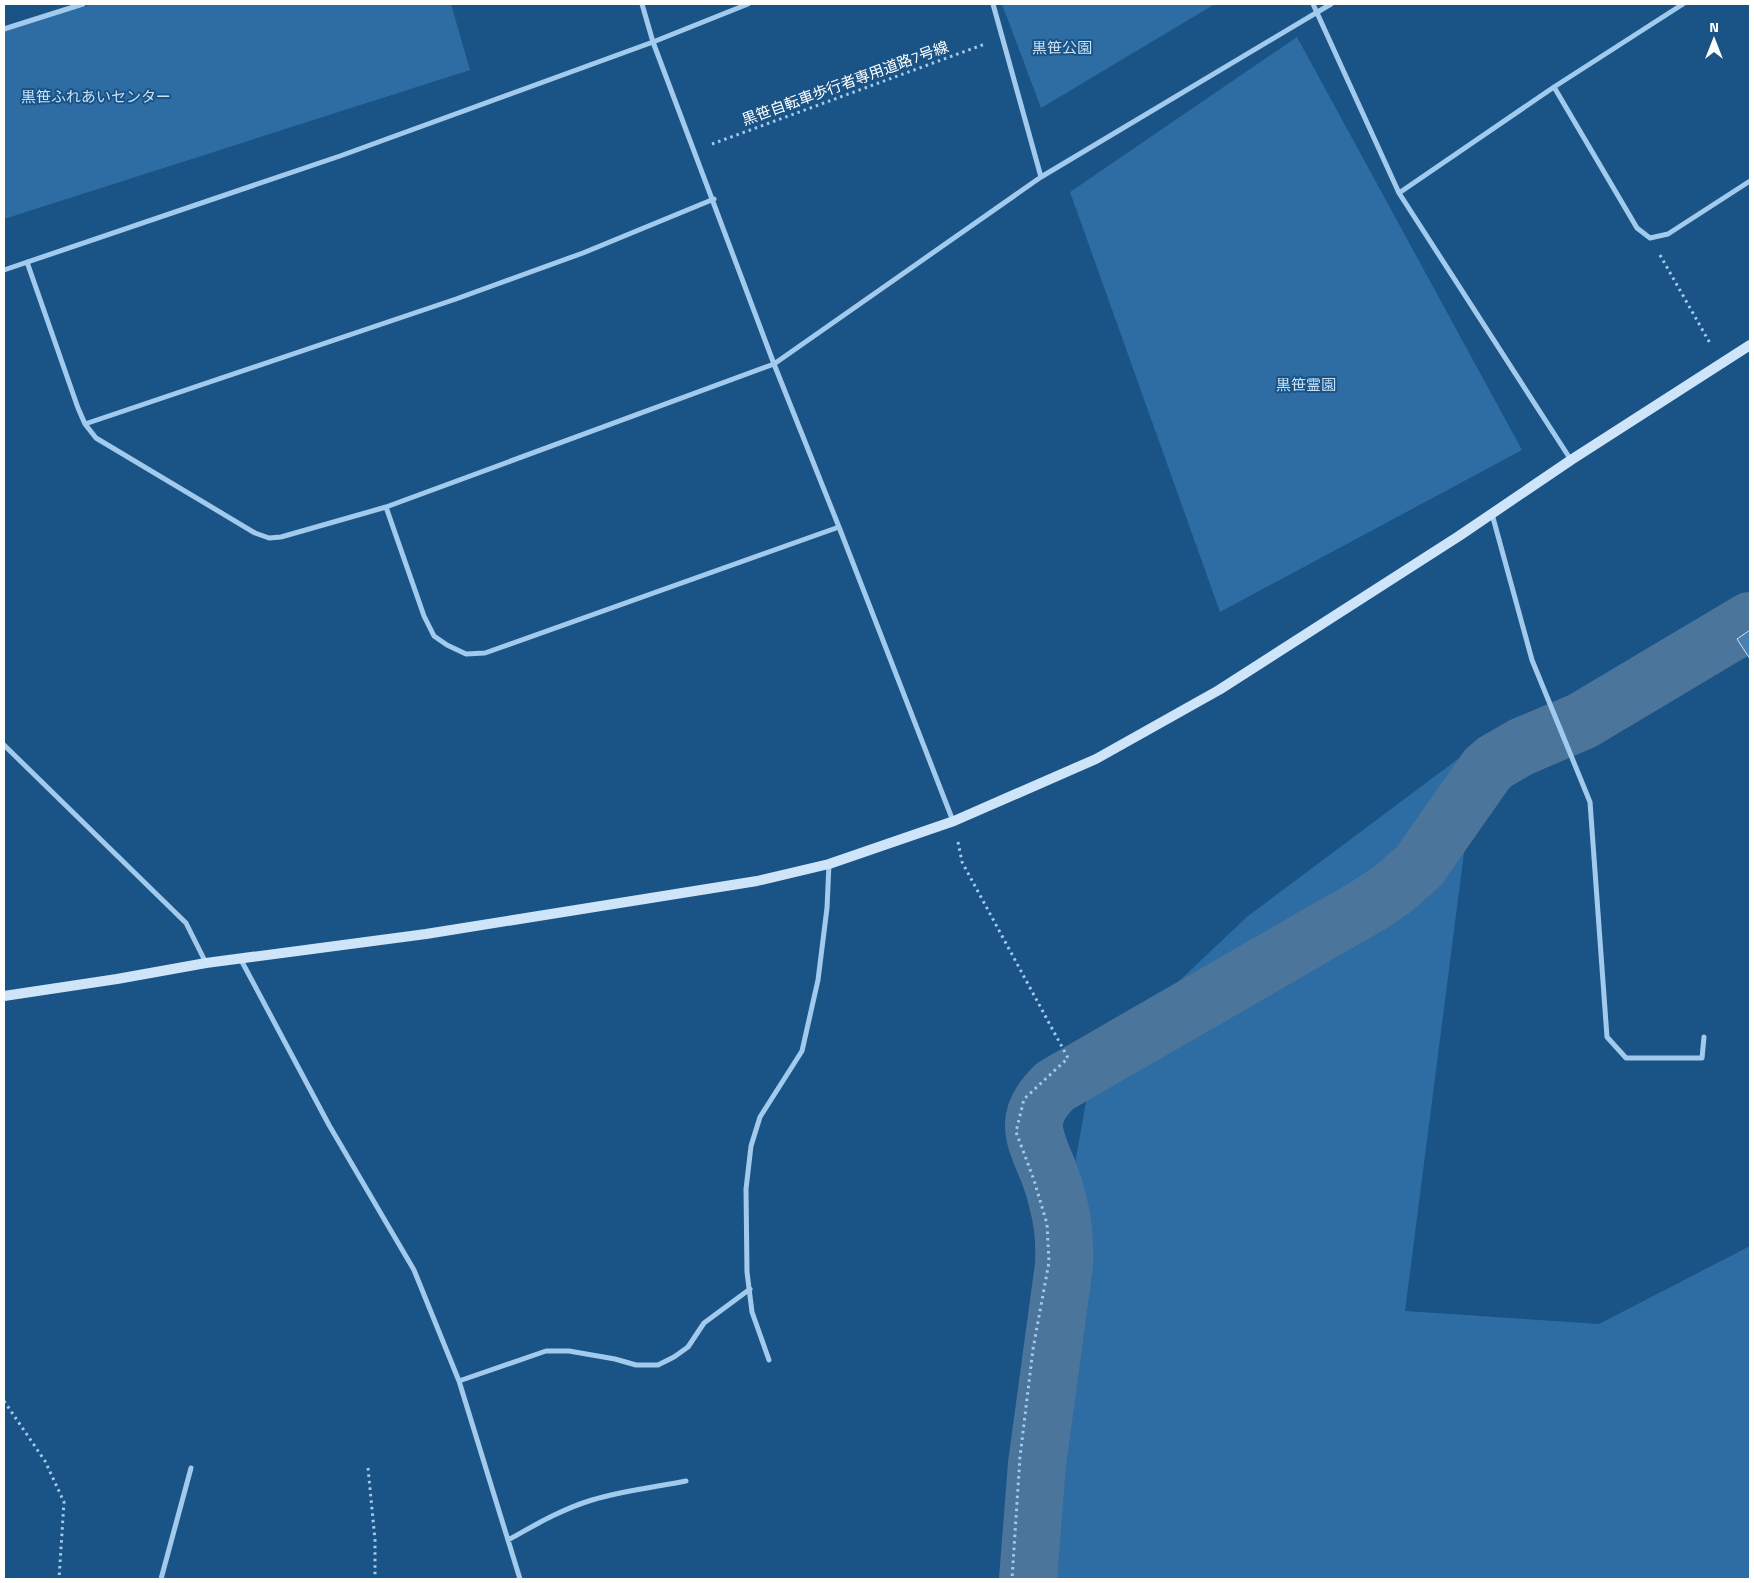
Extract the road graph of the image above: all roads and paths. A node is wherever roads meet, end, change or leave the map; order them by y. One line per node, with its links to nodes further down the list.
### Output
1 (83, 4): 9 (street)
2 (642, 4): 11 (street)
3 (748, 4): 11 (street)
4 (993, 4): 10 (street)
5 (1313, 4): 8 (street)
6 (1331, 4): 8 (street)
7 (1683, 4): 12 (street)
8 (1316, 14): 14 (street); 16 (street)
9 (4, 28)
10 (1003, 38): 13 (path, 黒笹自転車歩行者専用道路7号線); 14 (street)
11 (653, 42): 13 (street); 19 (street)
12 (1554, 87): 16 (street); 18 (street)
13 (695, 150): 17 (street)
14 (1040, 177): 23 (street)
15 (1750, 180): 18 (street)
16 (1399, 193): 25 (street)
17 (714, 199): 23 (street); 24 (street)
18 (1650, 238): 22 (path)
19 (27, 262): 20 (street); 24 (street)
20 (4, 270)
21 (1750, 345): 22 (street)
22 (1721, 363): 25 (street)
23 (774, 364): 26 (street); 28 (street)
24 (85, 424): 26 (street)
25 (1571, 460): 27 (street)
26 (386, 507): 28 (street)
27 (1492, 514): 30 (street); 35 (street)
28 (839, 526): 30 (street)
29 (4, 745): 33 (street)
30 (954, 821): 31 (street); 48 (path)
31 (829, 864): 32 (street); 36 (street)
32 (240, 958): 33 (street); 38 (street)
33 (206, 963): 34 (street)
34 (4, 996)
35 (1704, 1037)
36 (750, 1289): 37 (street); 38 (street)
37 (769, 1360)
38 (459, 1381): 43 (street)
39 (4, 1401): 44 (path)
40 (191, 1468): 45 (street)
41 (368, 1468): 46 (path)
42 (686, 1481): 43 (street)
43 (508, 1540): 47 (street)
44 (59, 1579)
45 (161, 1579)
46 (375, 1579)
47 (520, 1579)
48 (1012, 1579)

